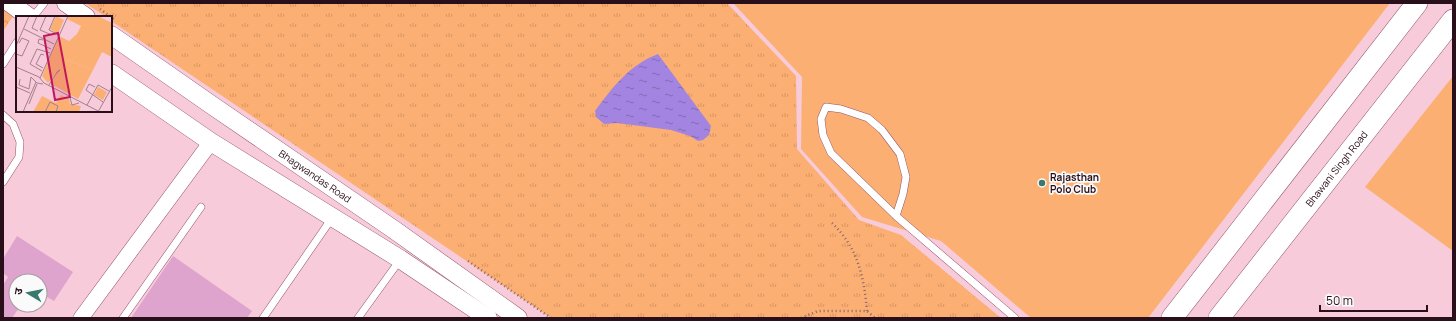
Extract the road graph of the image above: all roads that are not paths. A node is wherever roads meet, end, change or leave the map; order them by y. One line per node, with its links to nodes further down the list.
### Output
1 (10, 3): 5 (street)
2 (44, 3): 6 (lane)
3 (66, 3): 7 (street)
4 (1417, 3): 27 (main road)
5 (28, 16)
6 (34, 16)
7 (85, 16)
8 (1453, 20): 28 (main road, Bhawani Singh Road)
9 (112, 36): 25 (street, Bhagwandas Road)
10 (16, 44): 11 (lane)
11 (3, 64)
12 (112, 74): 14 (street)
13 (3, 115): 15 (lane)
14 (211, 142): 18 (street); 21 (street)
15 (3, 182)
16 (201, 207): 22 (lane)
17 (896, 216): 17 (lane); 26 (lane)
18 (332, 217): 19 (street); 23 (lane)
19 (400, 260): 20 (street); 24 (lane)
20 (485, 317)
21 (81, 318)
22 (123, 318)
23 (263, 318)
24 (358, 318)
25 (518, 318)
26 (1015, 318)
27 (1172, 318)
28 (1219, 318)

